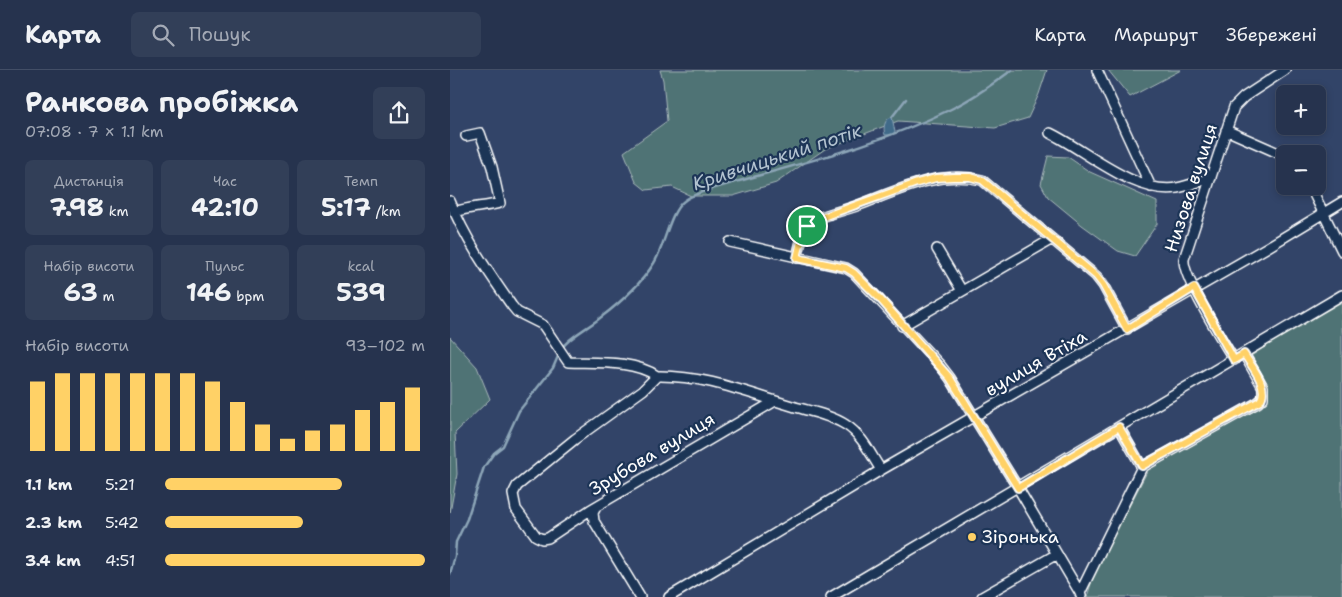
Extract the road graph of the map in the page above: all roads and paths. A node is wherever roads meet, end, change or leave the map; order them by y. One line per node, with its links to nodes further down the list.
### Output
1 (1097, 70): 8 (street)
2 (1285, 70): 3 (street, Низова вулиця)
3 (1226, 130): 6 (street); 7 (street, Низова вулиця)
4 (1050, 133): 8 (street)
5 (466, 136): 12 (street)
6 (1276, 152)
7 (1211, 178): 8 (street); 19 (street, Низова вулиця)
8 (1151, 187)
9 (1315, 195): 13 (street)
10 (450, 202): 12 (street)
11 (1342, 202): 13 (street, вулиця Втіха)
12 (454, 212): 26 (street)
13 (1325, 214): 17 (street); 19 (street, вулиця Втіха)
14 (1052, 239): 18 (street); 20 (street); 23 (street)
15 (730, 242): 18 (street)
16 (937, 249): 20 (street)
17 (1342, 251)
18 (797, 258): 22 (street)
19 (1194, 288): 23 (street, вулиця Втіха); 25 (street, Низова вулиця)
20 (962, 291): 22 (street)
21 (1342, 295): 24 (street)
22 (902, 326): 28 (street)
23 (1127, 329): 28 (street, вулиця Втіха)
24 (1244, 354): 25 (street); 30 (street)
25 (1234, 360): 29 (street)
26 (657, 376): 27 (street); 33 (street, Зрубова вулиця)
27 (775, 401): 31 (street); 33 (street, Зрубова вулиця)
28 (974, 418): 31 (street, вулиця Втіха); 32 (street)
29 (1119, 427): 30 (street); 32 (street)
30 (1142, 466): 35 (street)
31 (881, 470): 37 (street, вулиця Втіха)
32 (1018, 488): 34 (street); 38 (street)
33 (596, 507): 36 (street)
34 (1057, 554): 35 (street); 39 (street)
35 (1080, 595)
36 (640, 597)
37 (669, 597)
38 (831, 597)
39 (982, 597)

